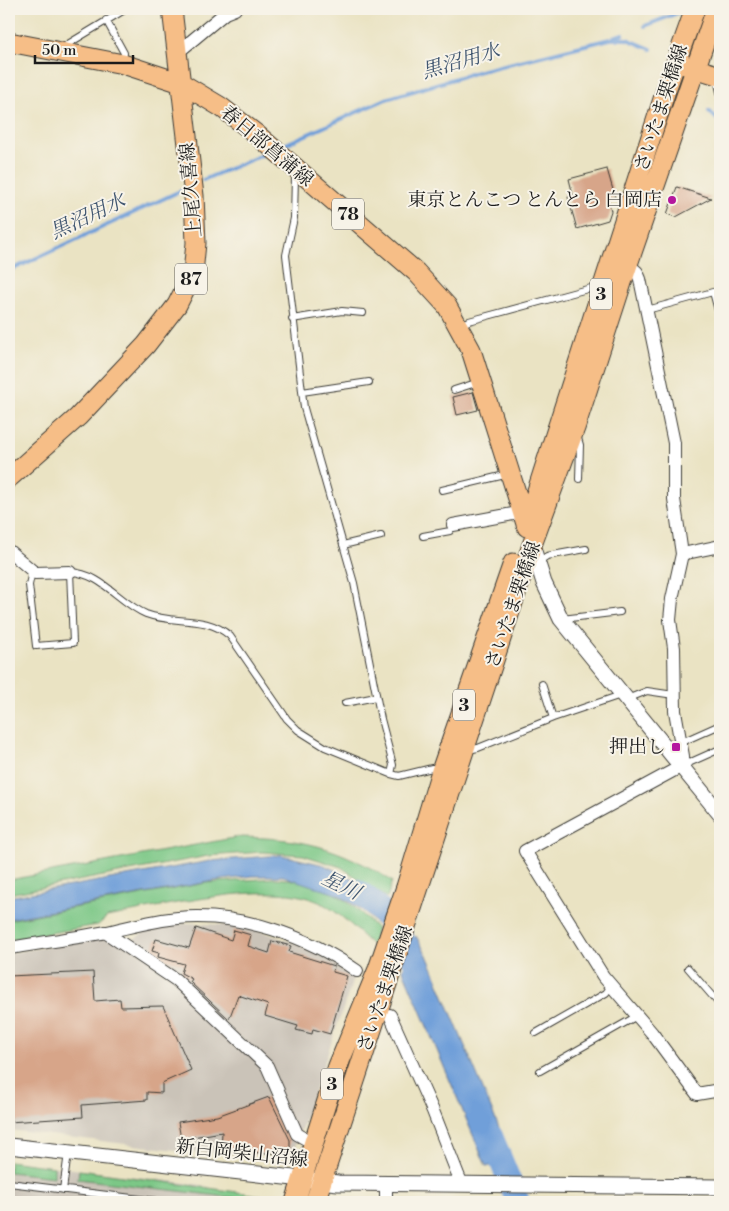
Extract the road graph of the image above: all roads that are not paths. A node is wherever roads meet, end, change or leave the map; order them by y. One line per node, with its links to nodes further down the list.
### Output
1 (126, 9): 6 (lane)
2 (172, 9): 9 (main road, 上尾久喜線 / 87)
3 (235, 9): 9 (street)
4 (695, 9): 10 (main road, さいたま栗橋線 / 3)
5 (716, 9): 12 (main road, さいたま栗橋線 / 3)
6 (106, 20): 8 (lane); 11 (lane)
7 (9, 42): 8 (main road, 春日部菖蒲線 / 78)
8 (58, 51): 11 (main road, 春日部菖蒲線 / 78)
9 (177, 53): 14 (main road, 上尾久喜線 / 87)
10 (676, 63): 12 (main road); 17 (main road, さいたま栗橋線 / 3)
11 (123, 64): 14 (main road, 春日部菖蒲線 / 78)
12 (696, 68): 13 (main road); 16 (main road, さいたま栗橋線 / 3)
13 (719, 81)
14 (181, 83): 15 (main road, 春日部菖蒲線 / 78); 31 (main road, 上尾久喜線 / 87)
15 (298, 171): 23 (lane); 24 (main road, 春日部菖蒲線 / 78)
16 (628, 264): 20 (street); 29 (main road, さいたま栗橋線 / 3)
17 (603, 288): 24 (lane); 34 (main road, さいたま栗橋線 / 3)
18 (720, 290): 19 (lane)
19 (713, 292): 20 (lane); 22 (lane)
20 (647, 310): 43 (street)
21 (363, 313): 23 (lane)
22 (720, 318)
23 (292, 319): 28 (lane)
24 (460, 326): 26 (main road, 春日部菖蒲線 / 78)
25 (369, 382): 28 (lane)
26 (481, 382): 27 (lane); 30 (main road, 春日部菖蒲線 / 78)
27 (454, 390)
28 (302, 392): 38 (lane)
29 (574, 428): 32 (lane); 42 (main road, さいたま栗橋線 / 3)
30 (510, 474): 33 (lane); 34 (main road, 春日部菖蒲線 / 78)
31 (9, 478)
32 (579, 479)
33 (442, 490)
34 (524, 516): 35 (street); 42 (main road, 春日部菖蒲線 / 78); 59 (main road, さいたま栗橋線 / 3)
35 (453, 525): 37 (lane)
36 (381, 536): 38 (lane)
37 (423, 536)
38 (342, 545): 50 (lane)
39 (720, 546): 43 (street)
40 (586, 549): 42 (lane)
41 (9, 551): 44 (street)
42 (535, 554): 47 (street); 57 (main road, さいたま栗橋線 / 3)
43 (682, 554): 49 (street)
44 (32, 571): 45 (street); 45 (lane)
45 (70, 572): 60 (lane)
46 (620, 612): 47 (lane)
47 (561, 619): 51 (street)
48 (542, 684): 53 (lane)
49 (674, 695): 51 (lane); 55 (street)
50 (376, 697): 52 (lane); 60 (lane)
51 (623, 697): 53 (lane); 58 (street)
52 (345, 703)
53 (553, 718): 57 (lane)
54 (720, 725): 55 (lane)
55 (682, 742): 58 (street)
56 (720, 749): 58 (lane)
57 (464, 750): 62 (main road, さいたま栗橋線 / 3)
58 (682, 766): 61 (street); 68 (street)
59 (441, 771): 60 (lane); 62 (main road, さいたま栗橋線 / 3)
60 (391, 774)
61 (720, 814)
62 (410, 894): 67 (main road, さいたま栗橋線 / 3)
63 (105, 932): 64 (street); 66 (street); 75 (street)
64 (9, 948)
65 (688, 968): 69 (lane)
66 (358, 971)
67 (382, 977): 75 (main road, さいたま栗橋線 / 3); 79 (main road, さいたま栗橋線 / 3)
68 (611, 986): 71 (street); 72 (lane)
69 (720, 1004)
70 (390, 1015): 82 (street)
71 (638, 1016): 73 (lane); 74 (street)
72 (536, 1033)
73 (540, 1071)
74 (720, 1090)
75 (313, 1144): 78 (main road, さいたま栗橋線 / 3)
76 (9, 1146): 77 (street, 新白岡柴山沼線)
77 (68, 1153): 78 (street, 新白岡柴山沼線); 84 (lane)
78 (301, 1180): 79 (street, 新白岡柴山沼線); 86 (main road, さいたま栗橋線 / 3)
79 (321, 1181): 81 (street, 新白岡柴山沼線); 87 (main road, さいたま栗橋線 / 3)
80 (9, 1184): 84 (lane)
81 (386, 1185): 82 (street, 新白岡柴山沼線); 88 (street)
82 (467, 1185): 83 (street, 新白岡柴山沼線)
83 (720, 1188)
84 (63, 1190): 85 (lane)
85 (165, 1202)
86 (295, 1202)
87 (314, 1202)
88 (386, 1202)

